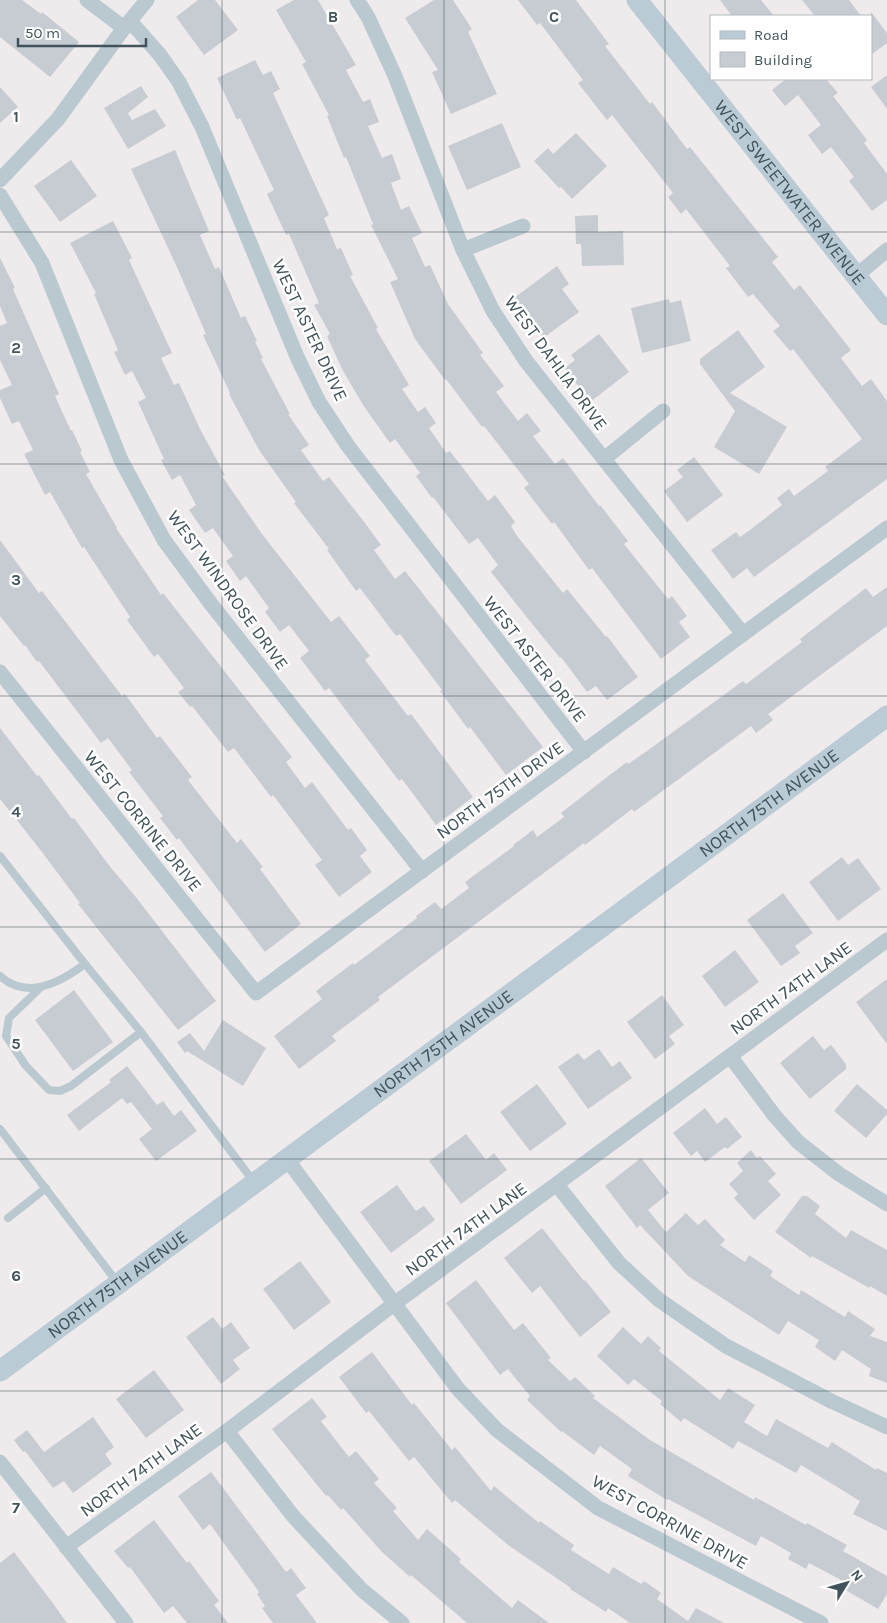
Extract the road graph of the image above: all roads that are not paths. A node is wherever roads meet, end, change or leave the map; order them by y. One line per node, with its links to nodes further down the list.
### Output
1 (87, 0): 5 (street, WEST ASTER DRIVE)
2 (147, 0): 5 (street)
3 (357, 0): 9 (street, WEST DAHLIA DRIVE)
4 (638, 0): 11 (main road, WEST SWEETWATER AVENUE)
5 (127, 24): 6 (street); 19 (street, WEST ASTER DRIVE)
6 (0, 180)
7 (0, 195): 21 (street, WEST WINDROSE DRIVE)
8 (523, 226): 9 (street)
9 (462, 250): 14 (street, WEST DAHLIA DRIVE)
10 (887, 250): 11 (street)
11 (856, 276): 12 (main road, WEST SWEETWATER AVENUE)
12 (887, 315)
13 (663, 411): 14 (street)
14 (604, 459): 16 (street, WEST DAHLIA DRIVE)
15 (887, 528): 16 (street, NORTH 75TH DRIVE)
16 (743, 634): 19 (street, NORTH 75TH DRIVE)
17 (0, 672): 26 (street, WEST CORRINE DRIVE)
18 (887, 716): 30 (main road, NORTH 75TH AVENUE)
19 (584, 752): 21 (street, NORTH 75TH DRIVE)
20 (0, 856): 23 (lane)
21 (422, 871): 26 (street, NORTH 75TH DRIVE)
22 (887, 940): 28 (street, NORTH 74TH LANE)
23 (85, 964): 25 (lane); 27 (lane)
24 (0, 976): 25 (lane)
25 (40, 988): 27 (lane)
26 (256, 993)
27 (140, 1032): 31 (lane)
28 (730, 1056): 32 (street, NORTH 74TH LANE); 34 (street)
29 (0, 1129): 33 (lane)
30 (286, 1158): 31 (main road, NORTH 75TH AVENUE); 37 (street, WEST CORRINE DRIVE)
31 (254, 1182): 36 (main road, NORTH 75TH AVENUE)
32 (557, 1185): 37 (street, NORTH 74TH LANE); 39 (street)
33 (46, 1188): 35 (lane); 36 (lane)
34 (887, 1204)
35 (8, 1218)
36 (118, 1283): 38 (main road, NORTH 75TH AVENUE)
37 (394, 1304): 40 (street, NORTH 74TH LANE); 45 (street, WEST CORRINE DRIVE)
38 (0, 1371)
39 (887, 1427)
40 (227, 1431): 42 (street, NORTH 74TH LANE); 44 (street)
41 (0, 1462): 42 (street)
42 (66, 1547): 43 (street)
43 (126, 1623)
44 (402, 1623)
45 (821, 1623)

